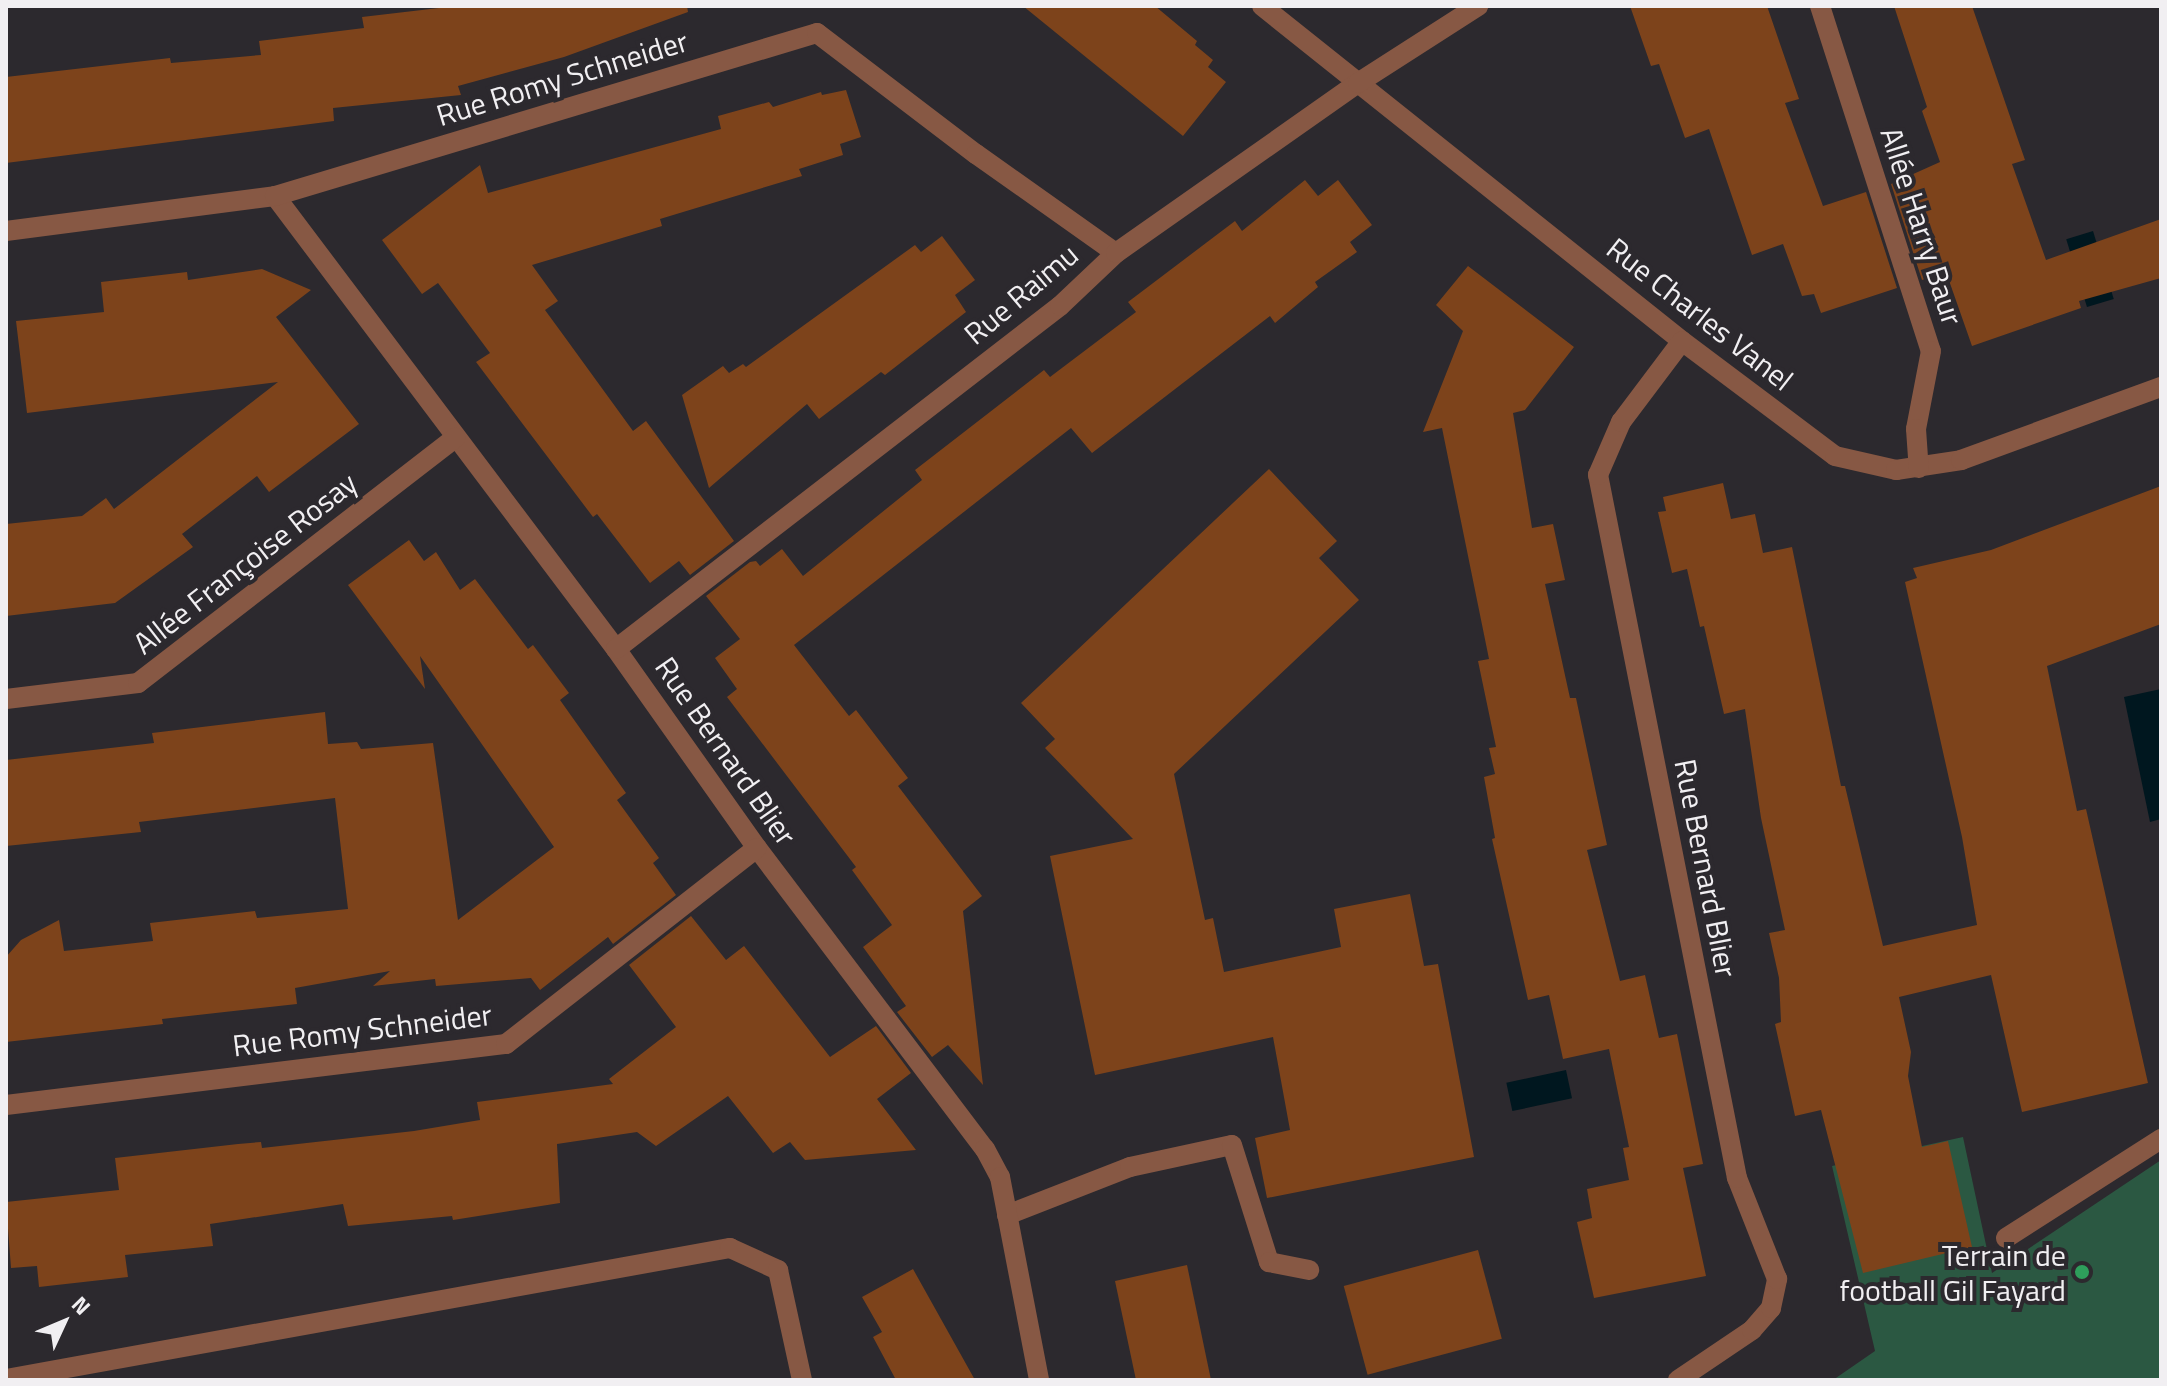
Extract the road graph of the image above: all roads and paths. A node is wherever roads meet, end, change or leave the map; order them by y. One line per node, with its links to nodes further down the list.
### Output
1 (1262, 6): 4 (street, Rue Charles Vanel)
2 (1478, 6): 4 (street, Rue Raimu)
3 (1820, 6): 11 (street, Allée Harry Baur)
4 (1358, 83): 7 (street, Rue Raimu); 8 (street, Rue Charles Vanel)
5 (275, 196): 6 (street, Rue Romy Schneider); 7 (street, Rue Romy Schneider); 10 (street, Rue Bernard Blier)
6 (6, 231)
7 (1116, 253): 12 (street, Rue Raimu)
8 (1682, 341): 11 (street, Rue Charles Vanel); 24 (street, Rue Bernard Blier)
9 (2161, 387): 11 (street, Rue Charles Vanel)
10 (455, 438): 12 (street, Rue Bernard Blier); 13 (street, Allée Françoise Rosay)
11 (1919, 468)
12 (616, 649): 14 (street, Rue Bernard Blier)
13 (6, 699)
14 (757, 848): 15 (street, Rue Romy Schneider); 17 (street, Rue Bernard Blier)
15 (6, 1105)
16 (2161, 1139): 18 (street)
17 (1007, 1215): 19 (street); 23 (street, Rue Bernard Blier)
18 (2006, 1238)
19 (1309, 1270)
20 (42, 1376): 21 (street); 22 (street)
21 (6, 1379)
22 (802, 1380)
23 (1039, 1380)
24 (1678, 1380)

